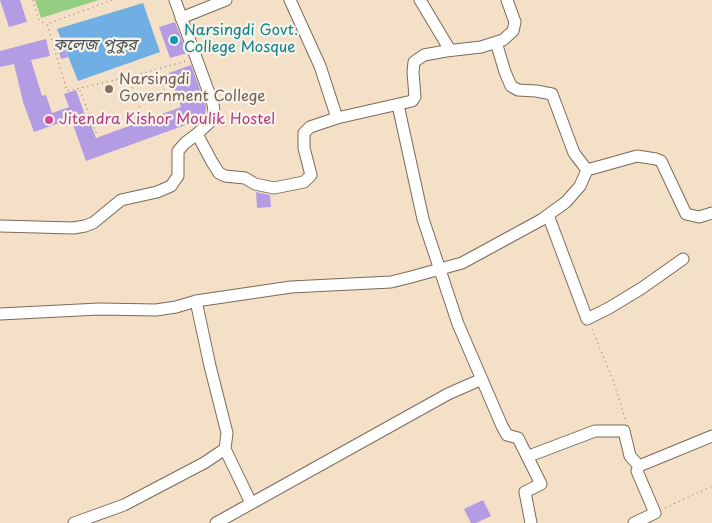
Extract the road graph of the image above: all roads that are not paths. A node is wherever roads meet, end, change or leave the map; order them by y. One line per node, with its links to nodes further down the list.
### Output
1 (175, 0): 6 (street)
2 (226, 0): 6 (street)
3 (290, 0): 10 (street)
4 (420, 0): 8 (street)
5 (508, 0): 7 (street)
6 (181, 18): 11 (street)
7 (496, 42): 8 (street); 12 (street)
8 (450, 50): 9 (street)
9 (398, 105): 10 (street); 17 (street)
10 (337, 118): 11 (street)
11 (197, 134): 15 (street)
12 (587, 170): 13 (street); 14 (street)
13 (712, 213)
14 (548, 215): 16 (street); 17 (street)
15 (0, 226)
16 (683, 259)
17 (439, 270): 18 (street); 20 (street)
18 (196, 301): 19 (street); 22 (street)
19 (0, 314)
20 (482, 378): 23 (street); 25 (street)
21 (712, 436): 24 (street)
22 (225, 449): 25 (street); 27 (street)
23 (529, 456): 24 (street); 29 (street)
24 (639, 466): 26 (street)
25 (251, 503): 28 (street)
26 (657, 518): 30 (street)
27 (74, 523)
28 (216, 523)
29 (531, 523)
30 (634, 523)

